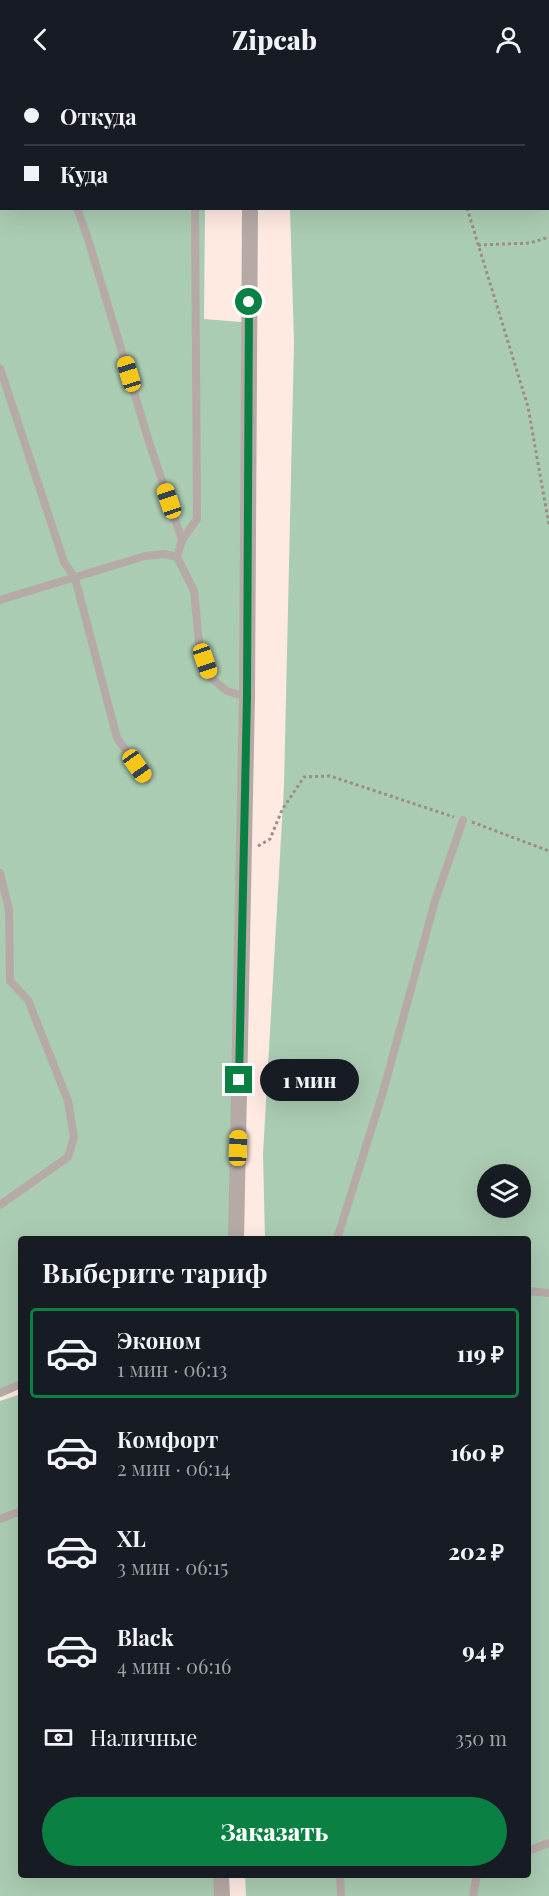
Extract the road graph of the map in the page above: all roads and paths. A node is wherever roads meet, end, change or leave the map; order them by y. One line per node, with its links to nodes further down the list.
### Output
1 (78, 210): 9 (lane)
2 (195, 210): 9 (lane)
3 (250, 210): 13 (street)
4 (468, 210): 6 (path)
5 (549, 237): 6 (path)
6 (478, 245): 8 (path)
7 (0, 368): 11 (lane)
8 (549, 525)
9 (182, 540): 10 (lane)
10 (177, 556): 11 (lane); 13 (lane)
11 (75, 578): 12 (lane); 14 (lane)
12 (0, 600)
13 (247, 697): 17 (street)
14 (147, 780)
15 (463, 820): 16 (path); 17 (path); 21 (lane)
16 (549, 851)
17 (245, 854): 20 (street)
18 (0, 873): 19 (lane)
19 (0, 1205)
20 (236, 1236)
21 (338, 1236)
22 (531, 1291): 23 (lane)
23 (549, 1293)
24 (18, 1385): 25 (lane)
25 (0, 1393)
26 (18, 1512): 27 (lane)
27 (0, 1519)
28 (549, 1843): 29 (lane)
29 (531, 1850)
30 (221, 1878): 33 (street)
31 (340, 1878): 34 (lane)
32 (476, 1878): 35 (lane)
33 (222, 1896)
34 (341, 1896)
35 (473, 1896)

